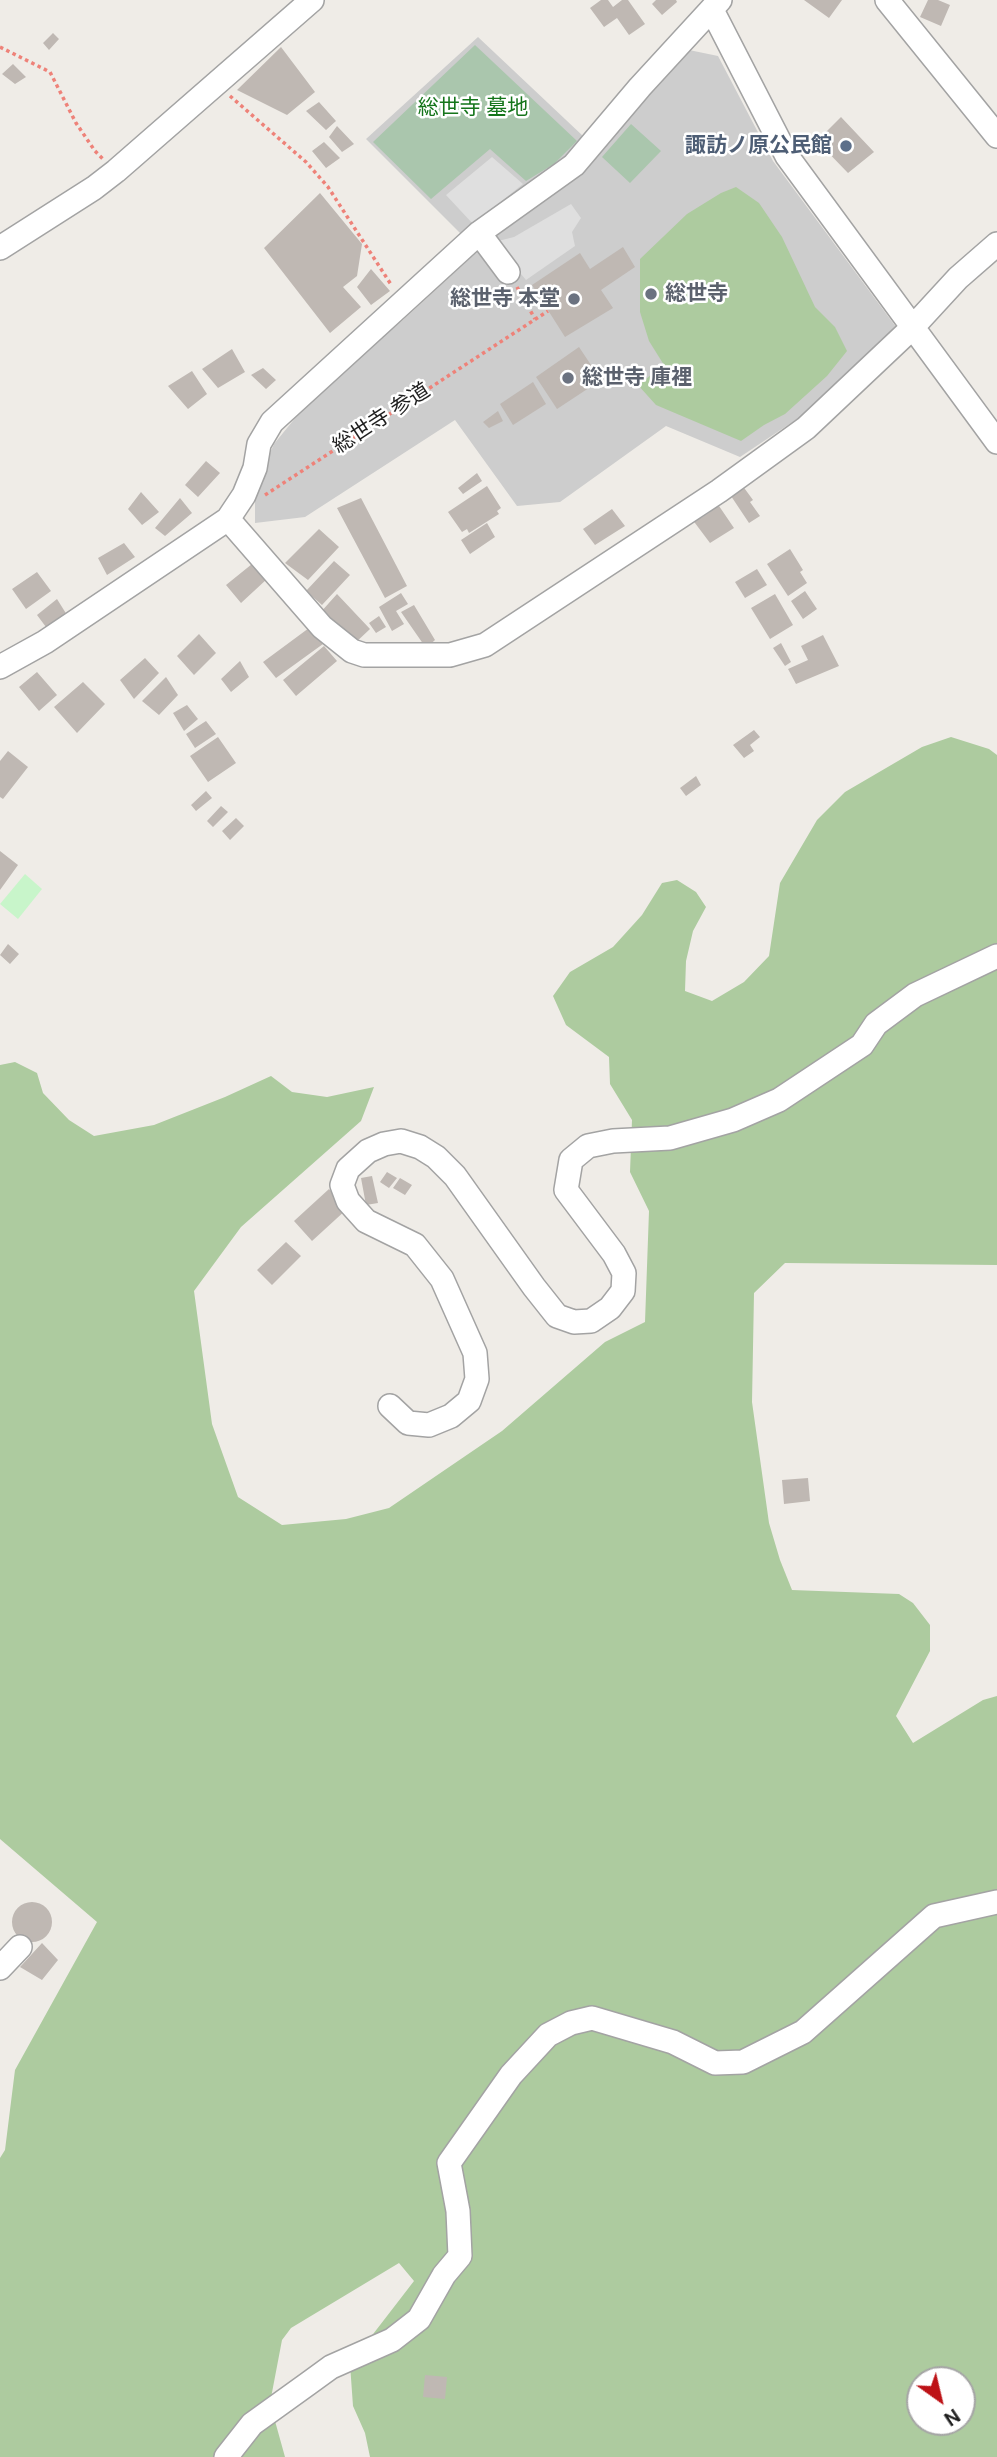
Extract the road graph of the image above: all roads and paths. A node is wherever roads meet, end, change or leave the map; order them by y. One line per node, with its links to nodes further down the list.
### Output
1 (312, 0): 5 (street)
2 (887, 0): 6 (street)
3 (716, 5): 8 (street); 15 (street)
4 (0, 47): 7 (path)
5 (217, 85): 7 (street); 12 (path)
6 (997, 135)
7 (116, 171): 10 (street)
8 (479, 233): 11 (street); 12 (street)
9 (997, 244): 15 (street)
10 (0, 248)
11 (508, 272): 14 (path)
12 (402, 302): 18 (street)
13 (548, 311): 14 (path, 総世寺 参道)
14 (535, 318): 17 (path, 総世寺 参道)
15 (912, 328): 16 (street); 18 (street)
16 (997, 442)
17 (262, 497)
18 (228, 519): 19 (street)
19 (0, 667)
20 (997, 956): 21 (street)
21 (390, 1406)
22 (997, 1902): 25 (street)
23 (20, 1947): 24 (street)
24 (0, 1968)
25 (226, 2457)

